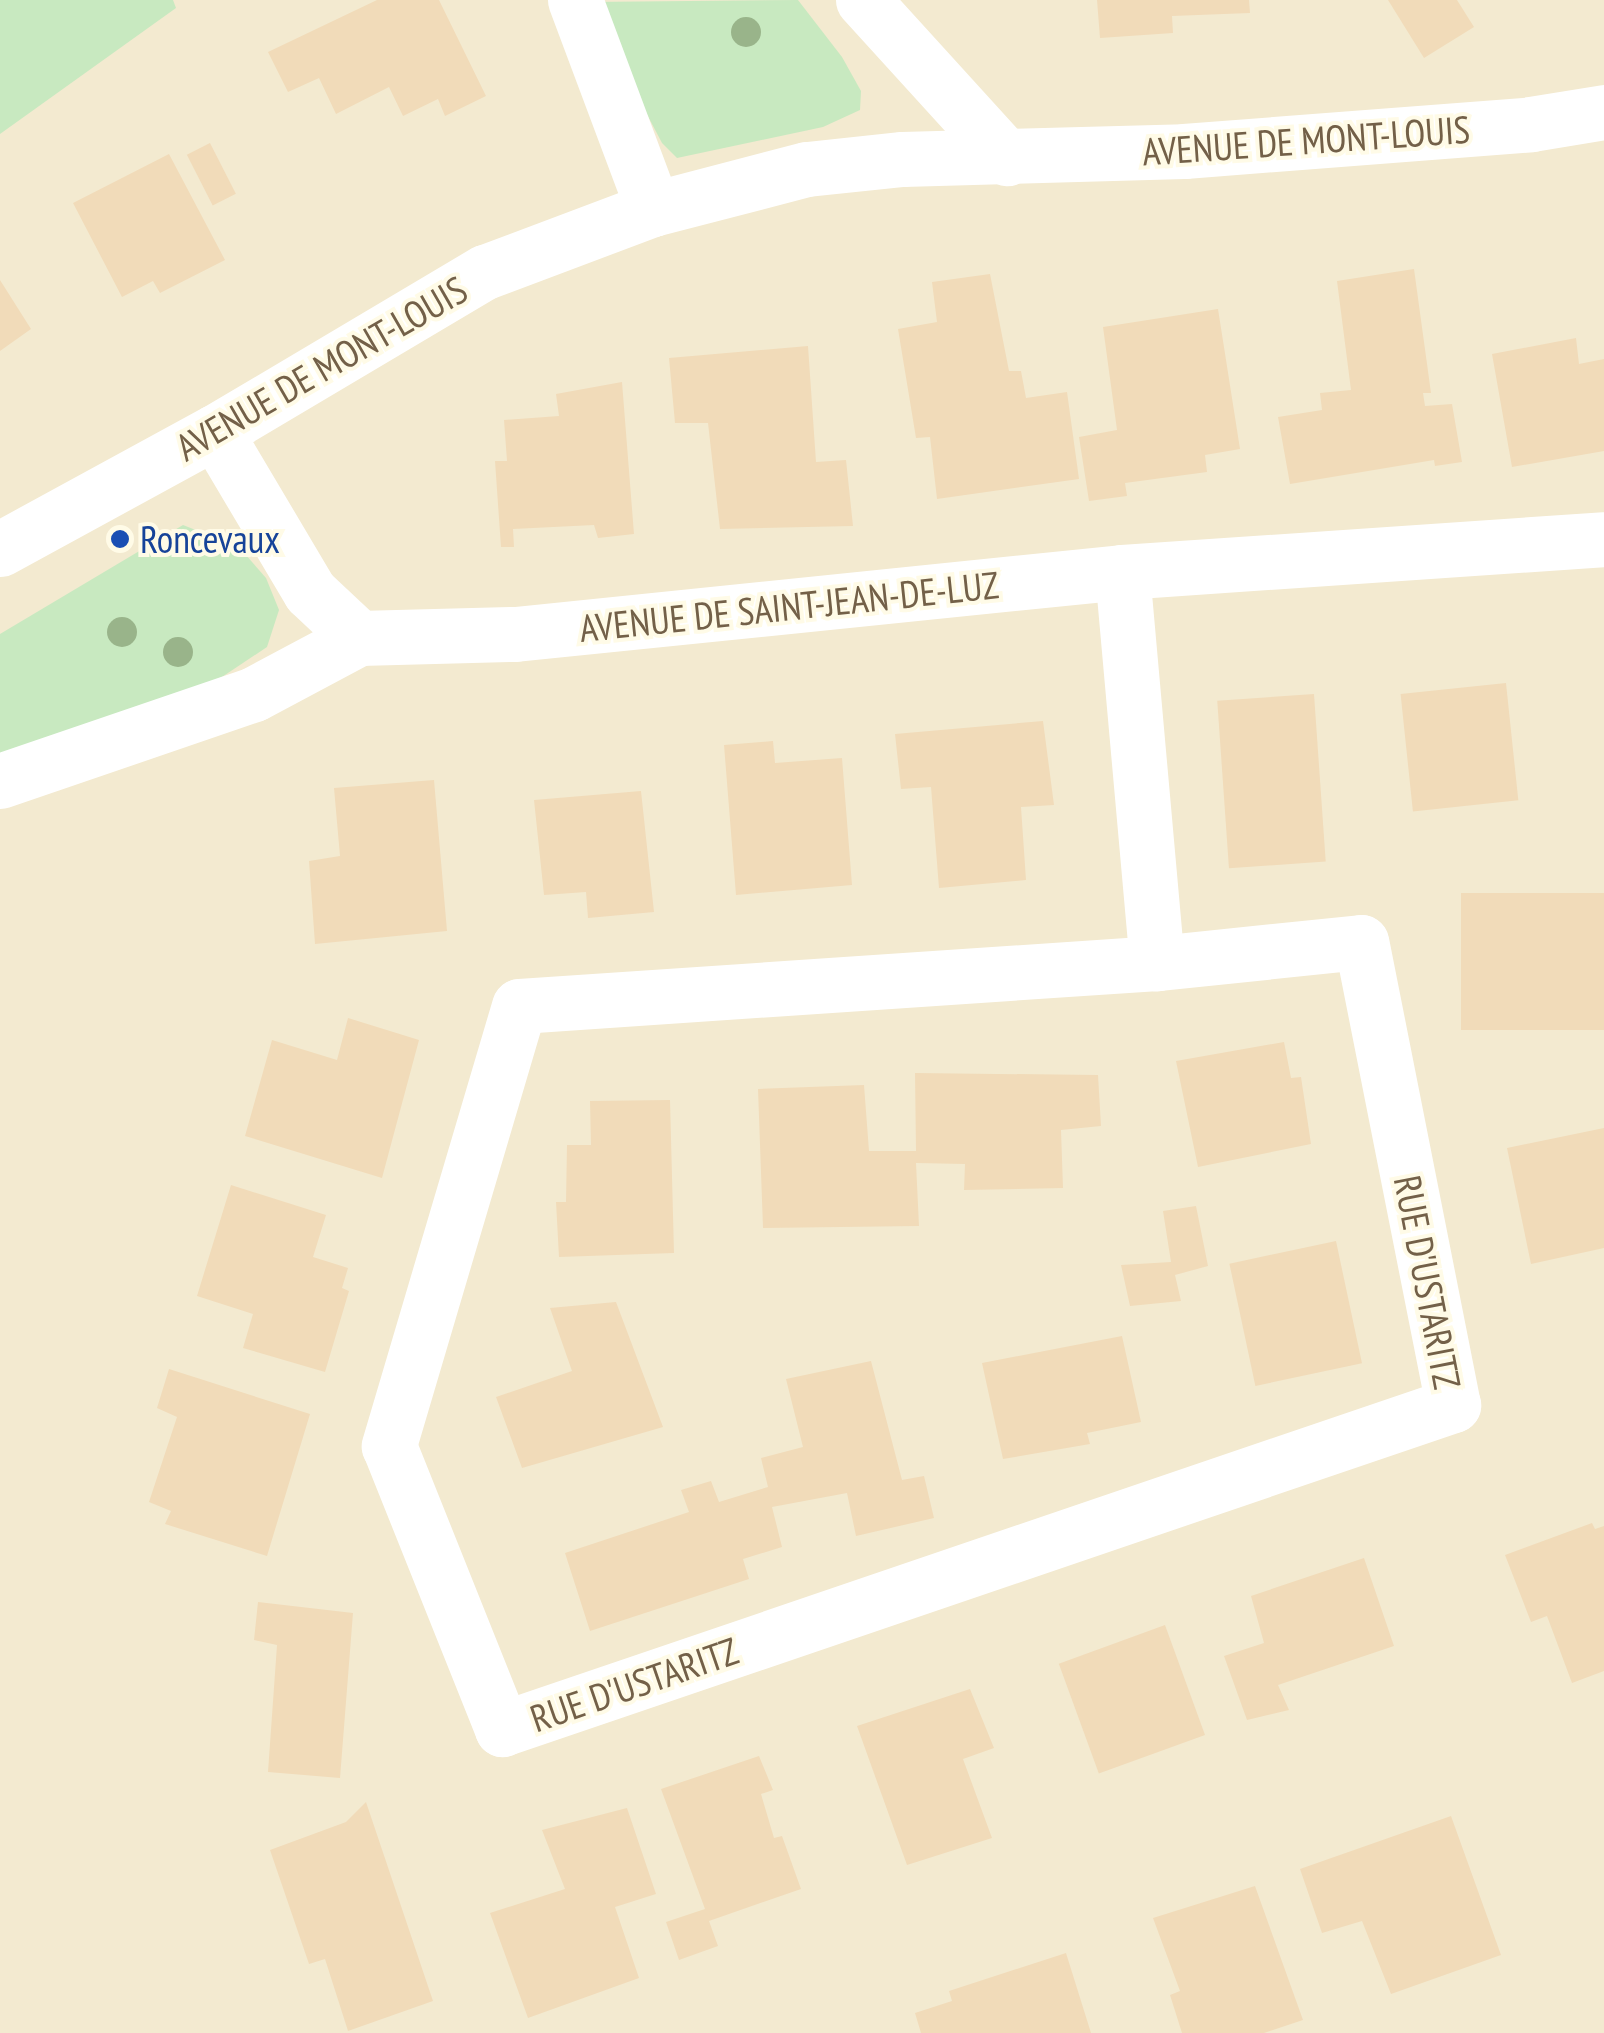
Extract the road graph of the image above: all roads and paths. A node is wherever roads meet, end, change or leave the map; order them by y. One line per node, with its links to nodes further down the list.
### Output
1 (575, 0): 5 (street)
2 (863, 0): 4 (street)
3 (1604, 112): 4 (street, AVENUE DE MONT-LOUIS)
4 (1007, 158): 5 (street, AVENUE DE MONT-LOUIS)
5 (653, 210): 6 (street, AVENUE DE MONT-LOUIS)
6 (215, 432): 8 (street, AVENUE DE MONT-LOUIS); 10 (street)
7 (1604, 539): 9 (street, AVENUE DE SAINT-JEAN-DE-LUZ)
8 (0, 549)
9 (1122, 572): 10 (street, AVENUE DE SAINT-JEAN-DE-LUZ); 12 (street)
10 (359, 638): 11 (street, AVENUE DE SAINT-JEAN-DE-LUZ)
11 (0, 781)
12 (1158, 963): 12 (street, RUE D'USTARITZ)

